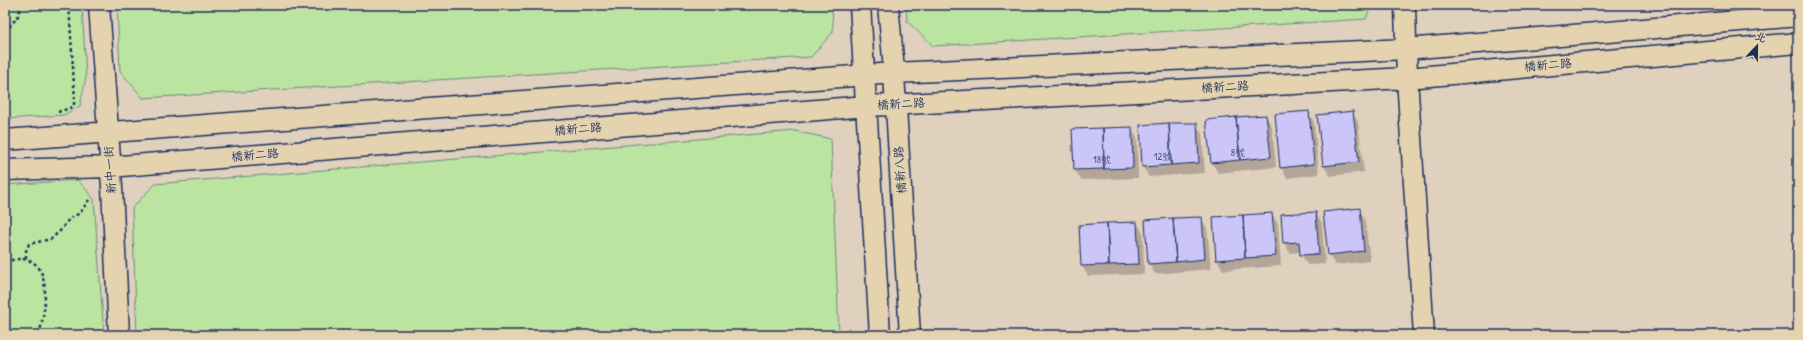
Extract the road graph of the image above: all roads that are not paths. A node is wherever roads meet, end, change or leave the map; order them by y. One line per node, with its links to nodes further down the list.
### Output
1 (99, 5): 13 (street, 新中一街)
2 (860, 5): 9 (street)
3 (888, 5): 8 (street, 橋新八路)
4 (1405, 5): 7 (street)
5 (1798, 16): 7 (street)
6 (1798, 44): 10 (street, 橋新二路)
7 (1406, 48): 8 (street); 10 (street)
8 (894, 73): 9 (street); 11 (street, 橋新八路)
9 (865, 76): 12 (street); 13 (street)
10 (1407, 78): 11 (street, 橋新二路); 20 (street)
11 (896, 104): 12 (street, 橋新二路); 19 (street, 橋新八路)
12 (867, 106): 15 (street, 橋新二路); 18 (street)
13 (108, 133): 14 (street); 15 (street, 新中一街)
14 (5, 140)
15 (109, 167): 16 (street, 橋新二路); 17 (street, 新中一街)
16 (5, 170)
17 (119, 335)
18 (880, 335)
19 (910, 335)
20 (1424, 335)

